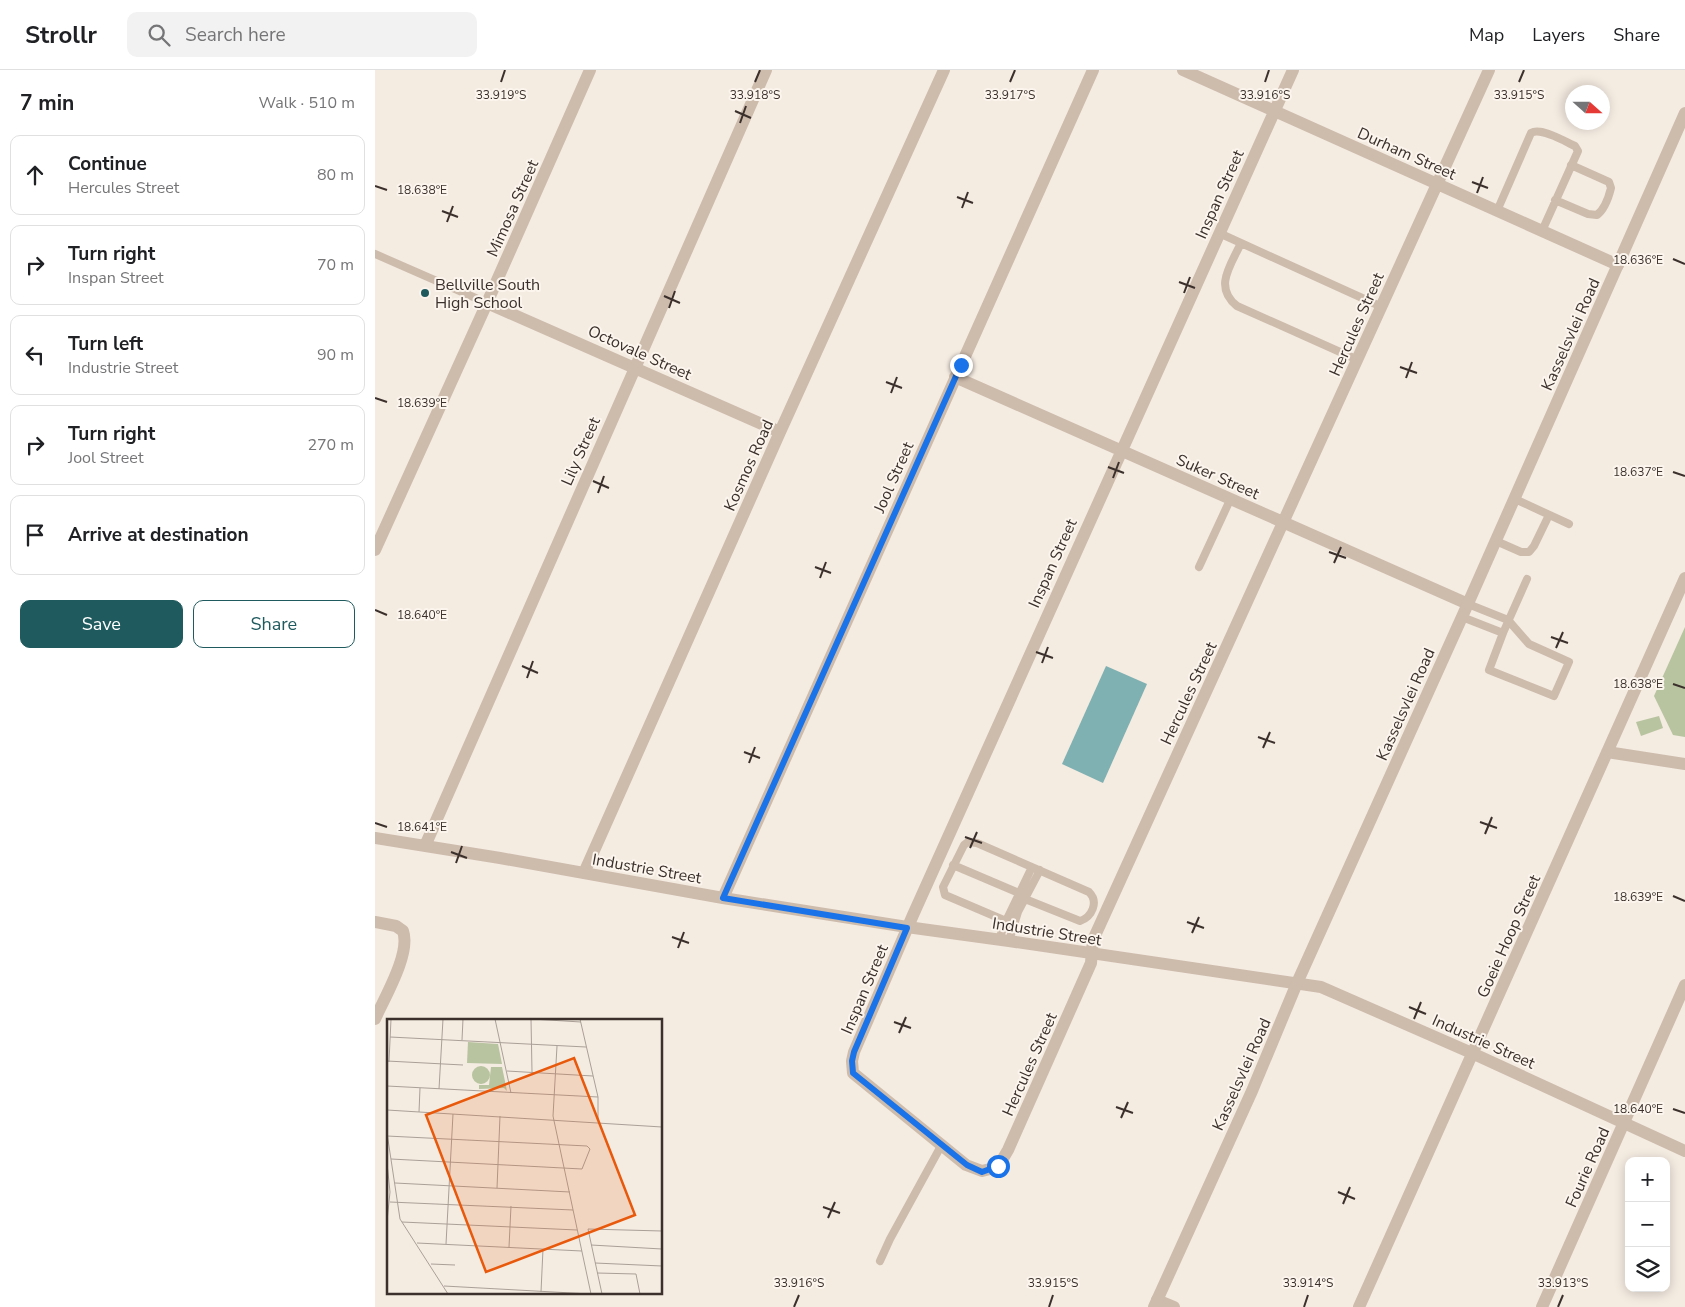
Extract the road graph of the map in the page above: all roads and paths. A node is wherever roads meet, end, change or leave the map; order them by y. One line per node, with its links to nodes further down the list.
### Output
1 (590, 70): 19 (street, Mimosa Street)
2 (766, 70): 22 (street, Lily Street)
3 (943, 70): 24 (street, Kosmos Road)
4 (1093, 70): 23 (street, Jool Street)
5 (1183, 70): 8 (street, Durham Street)
6 (1293, 70): 8 (street, Inspan Street)
7 (1489, 70): 11 (street, Hercules Street)
8 (1275, 110): 11 (street, Durham Street); 15 (street, Inspan Street)
9 (1685, 113): 18 (street, Kasselsvlei Road)
10 (1571, 165): 12 (lane); 12 (lane); 13 (lane)
11 (1438, 184): 13 (street, Durham Street); 20 (street, Hercules Street)
12 (1555, 200): 14 (lane)
13 (1497, 211): 14 (street, Durham Street)
14 (1541, 231): 18 (street, Durham Street)
15 (1219, 233): 16 (lane); 25 (street, Inspan Street)
16 (1241, 243): 20 (lane); 21 (lane)
17 (375, 254): 19 (lane)
18 (1618, 265): 26 (street, Kasselsvlei Road)
19 (487, 303): 22 (street, Octovale Street); 32 (street, Mimosa Street)
20 (1382, 307): 21 (street, Hercules Street)
21 (1358, 360): 29 (street, Hercules Street)
22 (634, 367): 24 (street, Octovale Street); 43 (street, Lily Street)
23 (955, 377): 25 (street, Suker Street); 48 (street, Jool Street)
24 (780, 432): 46 (street, Kosmos Road)
25 (1120, 451): 27 (street, Suker Street); 51 (street, Inspan Street)
26 (1515, 499): 28 (lane); 31 (street, Kasselsvlei Road)
27 (1230, 500): 29 (street, Suker Street); 33 (lane)
28 (1549, 515): 30 (lane); 31 (lane)
29 (1284, 523): 36 (street, Suker Street); 53 (street, Hercules Street)
30 (1569, 524)
31 (1496, 541): 36 (street, Kasselsvlei Road)
32 (376, 545)
33 (1199, 567)
34 (1685, 578): 40 (street, Goeie Hoop Street)
35 (1527, 579): 38 (lane)
36 (1468, 604): 37 (street, Kasselsvlei Road); 38 (lane)
37 (1462, 617): 39 (lane); 54 (street, Kasselsvlei Road)
38 (1508, 620): 39 (lane); 39 (lane)
39 (1503, 633)
40 (1607, 752): 41 (street); 57 (street, Goeie Hoop Street)
41 (1685, 764)
42 (375, 838): 43 (street, Industrie Street)
43 (425, 846): 46 (street, Industrie Street)
44 (953, 866): 45 (lane); 47 (lane); 49 (lane)
45 (1036, 869): 47 (lane); 47 (lane)
46 (584, 874): 48 (street, Industrie Street)
47 (1022, 896): 49 (lane); 52 (lane)
48 (723, 898): 51 (street, Industrie Street)
49 (1006, 921): 52 (lane)
50 (375, 922): 56 (street)
51 (907, 928): 52 (street, Industrie Street); 58 (street, Inspan Street)
52 (1004, 940): 53 (street, Industrie Street)
53 (1091, 954): 54 (street, Industrie Street); 60 (street, Hercules Street)
54 (1297, 982): 57 (street, Industrie Street); 63 (street, Kasselsvlei Road)
55 (1685, 985): 59 (street, Fourie Road)
56 (375, 1019)
57 (1474, 1054): 59 (street, Industrie Street); 65 (street, Goeie Hoop Street)
58 (853, 1073): 60 (street, Hercules Street)
59 (1624, 1123): 61 (street, Industrie Street); 66 (street, Fourie Road)
60 (941, 1146): 62 (lane)
61 (1685, 1151)
62 (880, 1261)
63 (1155, 1304): 64 (street)
64 (1174, 1307)
65 (1359, 1307)
66 (1542, 1307)

